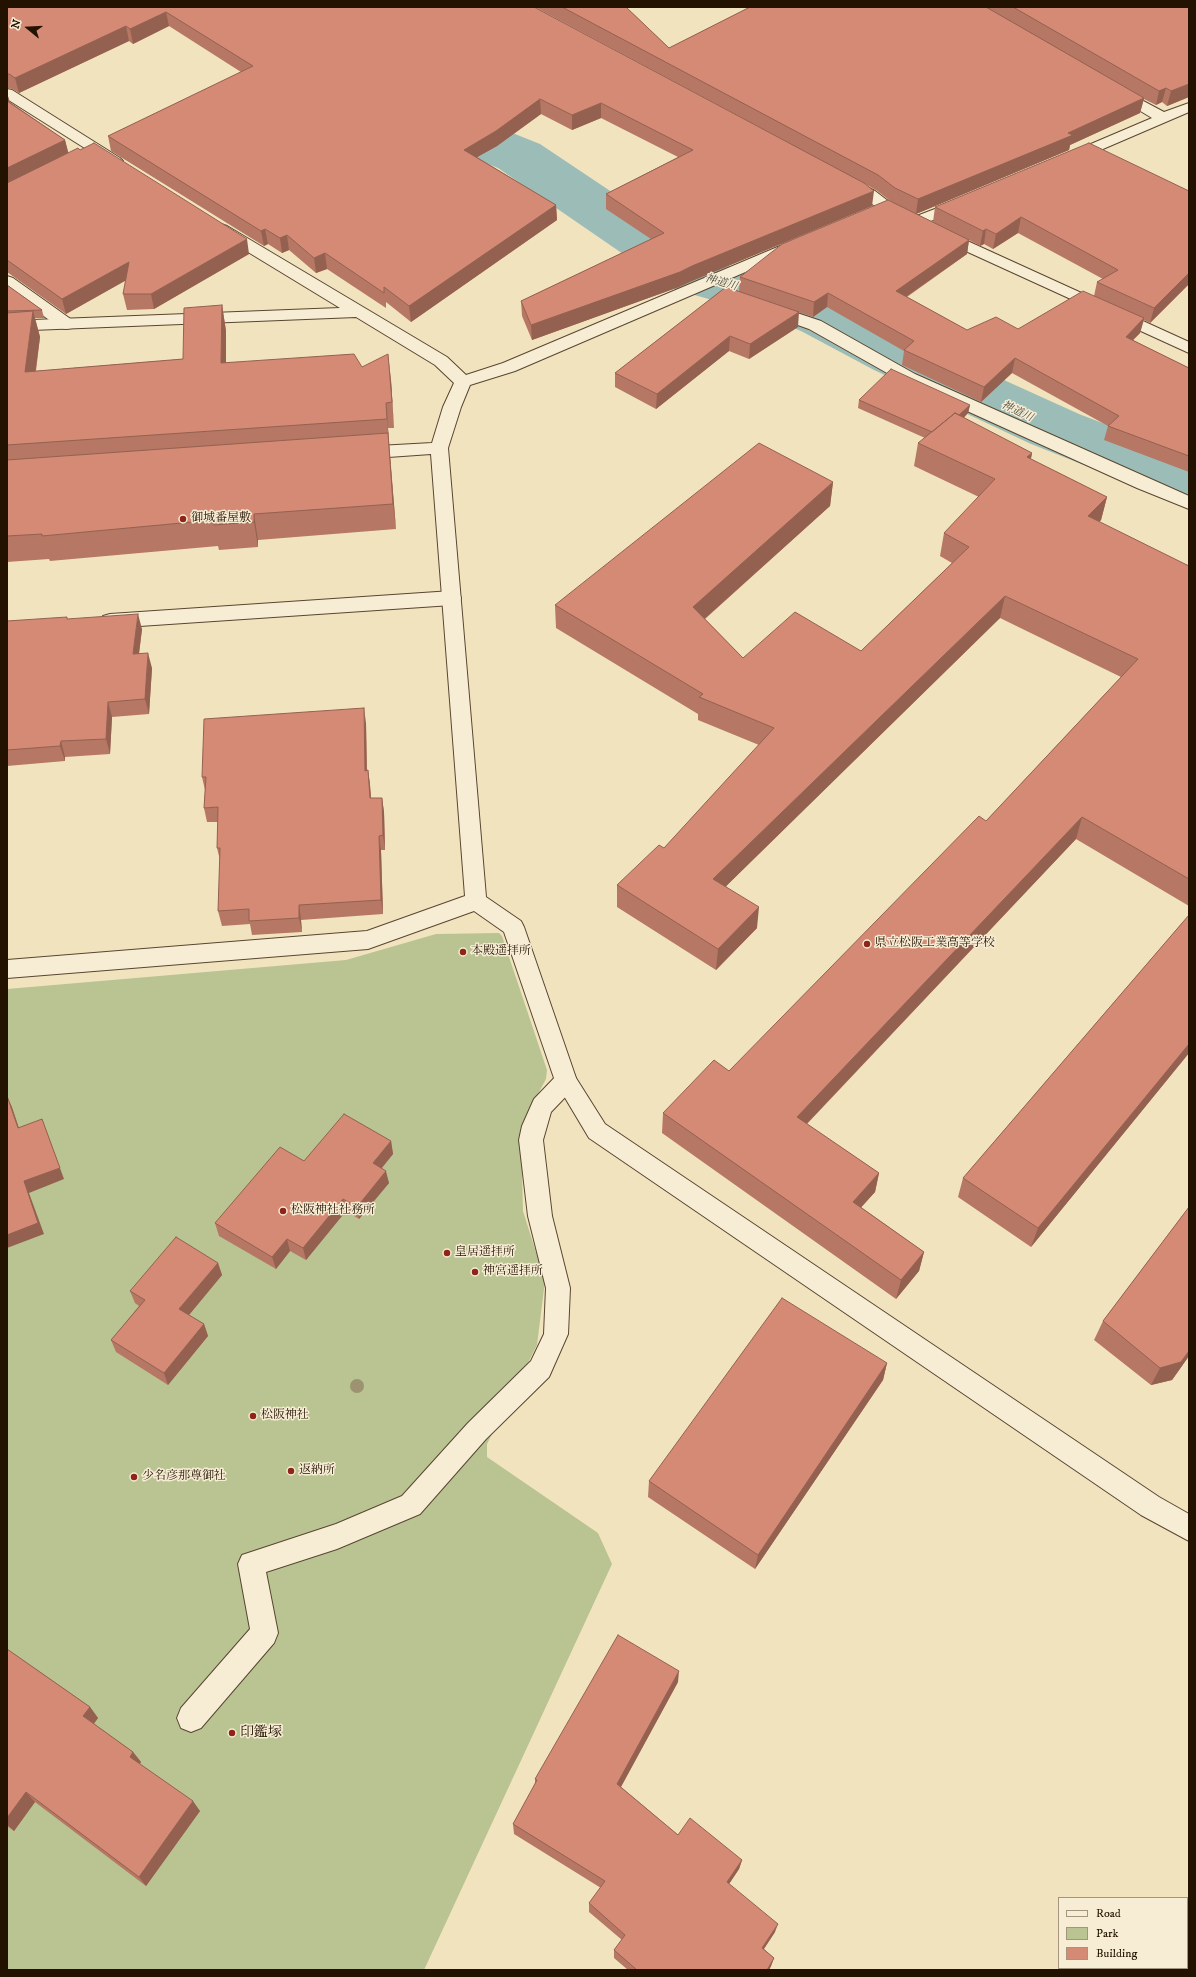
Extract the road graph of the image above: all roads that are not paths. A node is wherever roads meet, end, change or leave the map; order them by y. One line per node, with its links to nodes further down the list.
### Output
1 (1102, 82): 4 (street)
2 (7, 93): 6 (street)
3 (1189, 107): 4 (street)
4 (1163, 118): 5 (street)
5 (1060, 163)
6 (129, 170)
7 (834, 175): 10 (street)
8 (972, 199): 10 (street)
9 (208, 221): 14 (street)
10 (915, 222): 17 (street)
11 (806, 240): 18 (street)
12 (7, 282): 15 (street)
13 (757, 305): 21 (street)
14 (359, 312): 15 (street); 18 (street)
15 (66, 324): 16 (street)
16 (7, 326)
17 (1189, 348)
18 (463, 382): 19 (street)
19 (439, 448): 20 (street); 22 (street)
20 (345, 454)
21 (1189, 503)
22 (452, 598): 23 (street); 24 (street)
23 (94, 622)
24 (476, 902): 25 (street); 26 (street)
25 (7, 969)
26 (566, 1082): 27 (street); 28 (street)
27 (1189, 1528)
28 (191, 1718)

